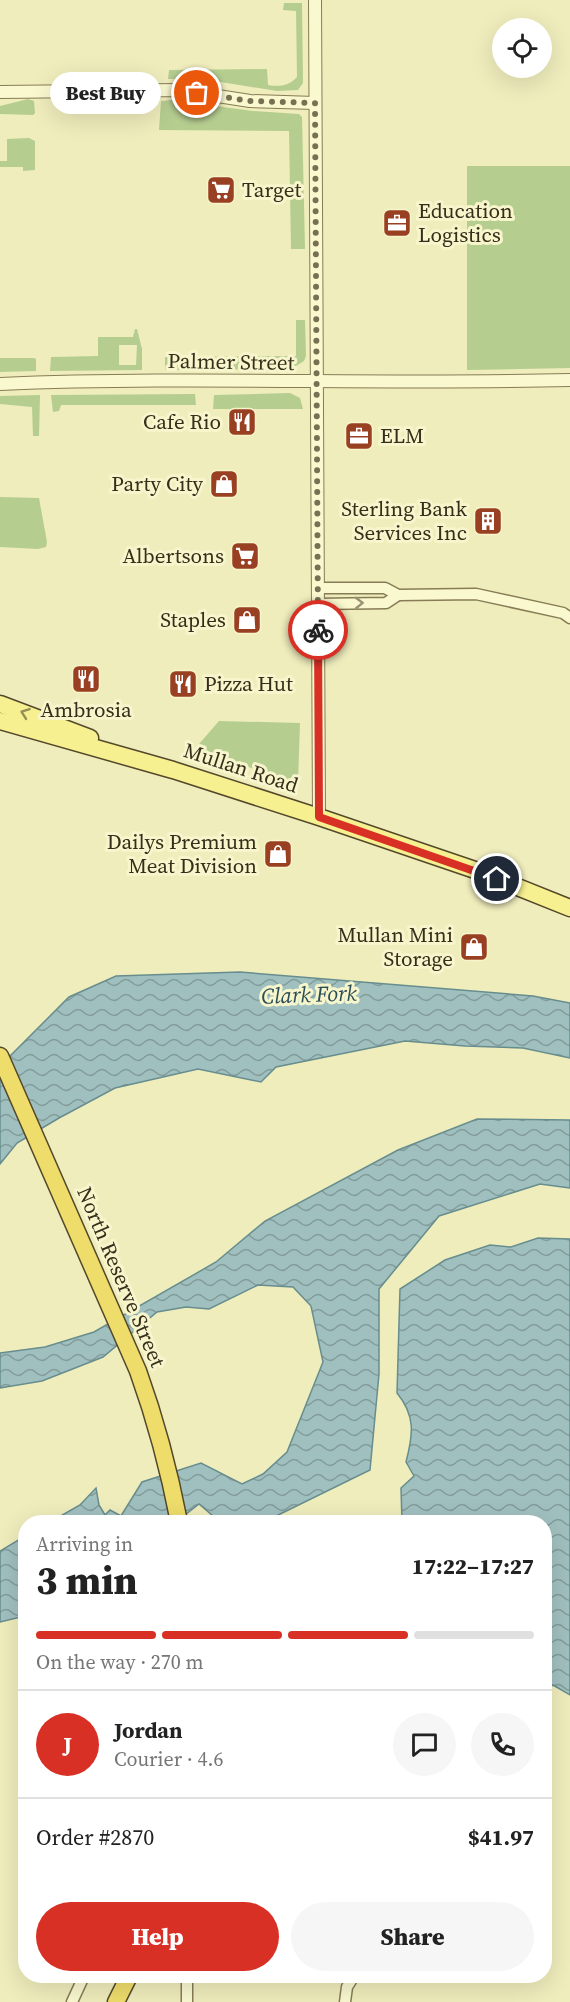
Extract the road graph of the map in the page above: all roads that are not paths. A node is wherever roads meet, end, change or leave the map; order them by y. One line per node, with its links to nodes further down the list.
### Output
1 (315, 0): 3 (street)
2 (0, 92): 3 (street)
3 (315, 103): 5 (street)
4 (570, 380): 5 (street, Palmer Street)
5 (316, 382): 6 (street, Palmer Street); 7 (street)
6 (0, 384)
7 (318, 588): 8 (street); 9 (street)
8 (398, 595): 9 (street, one-way to 8); 10 (street)
9 (318, 604): 14 (street)
10 (568, 612)
11 (0, 704): 13 (main road, Mullan Road, one-way to 11)
12 (0, 720): 13 (main road, Mullan Road)
13 (135, 758): 14 (main road, Mullan Road)
14 (319, 817): 15 (main road, Mullan Road)
15 (570, 908)
16 (0, 1056): 17 (highway, North Reserve Street)
17 (178, 1515)
18 (81, 1983): 22 (street)
19 (126, 1983): 23 (highway)
20 (187, 1983): 24 (street)
21 (350, 1983): 25 (street)
22 (72, 2002)
23 (116, 2002)
24 (187, 2002)
25 (345, 2002)

